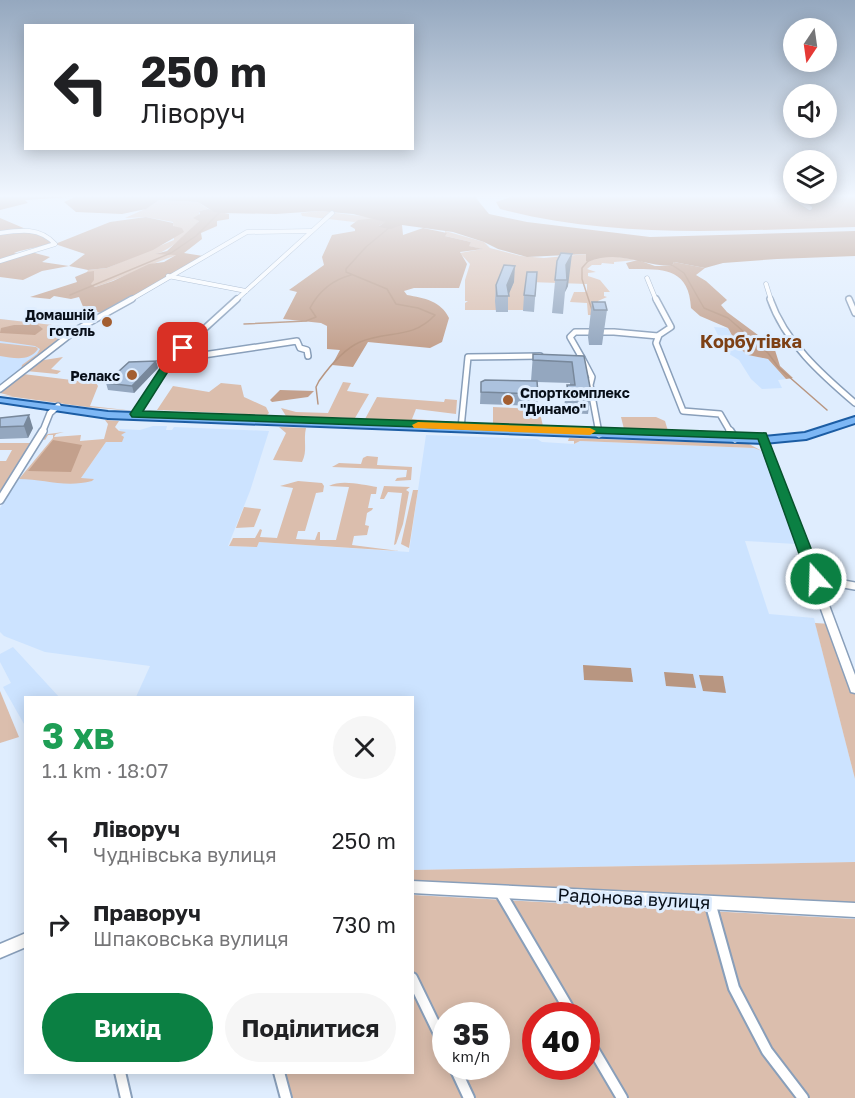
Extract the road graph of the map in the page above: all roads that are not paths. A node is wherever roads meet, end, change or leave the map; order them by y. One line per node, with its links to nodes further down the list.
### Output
1 (41, 248): 4 (street)
2 (216, 248): 5 (street)
3 (292, 248): 8 (street)
4 (0, 261)
5 (168, 276): 8 (street); 17 (street)
6 (646, 278): 11 (street)
7 (766, 284): 19 (street)
8 (246, 291): 16 (street)
9 (849, 299): 10 (street)
10 (855, 313)
11 (658, 336): 15 (street); 25 (street)
12 (308, 356): 16 (street)
13 (553, 356): 23 (street)
14 (573, 357): 15 (street)
15 (582, 358): 24 (street)
16 (170, 360): 21 (street)
17 (0, 389)
18 (0, 399): 20 (main road)
19 (855, 403)
20 (56, 407): 21 (main road); 27 (street)
21 (135, 415): 23 (main road)
22 (855, 420): 26 (main road)
23 (461, 427): 24 (main road)
24 (599, 433): 25 (main road)
25 (735, 437): 26 (main road)
26 (763, 438): 28 (street)
27 (0, 500)
28 (816, 579): 29 (street); 30 (street)
29 (855, 586)
30 (855, 689)
31 (414, 887): 32 (street, Радонова вулиця)
32 (500, 892): 33 (street, Радонова вулиця); 38 (street)
33 (710, 902): 34 (street, Радонова вулиця); 48 (street)
34 (855, 910)
35 (24, 941): 36 (street)
36 (0, 951)
37 (414, 982): 39 (street)
38 (565, 1002)
39 (432, 1019)
40 (600, 1061): 47 (street)
41 (120, 1074): 44 (street)
42 (280, 1074): 45 (street)
43 (461, 1080): 46 (street)
44 (126, 1098)
45 (286, 1098)
46 (469, 1098)
47 (622, 1098)
48 (802, 1098)

